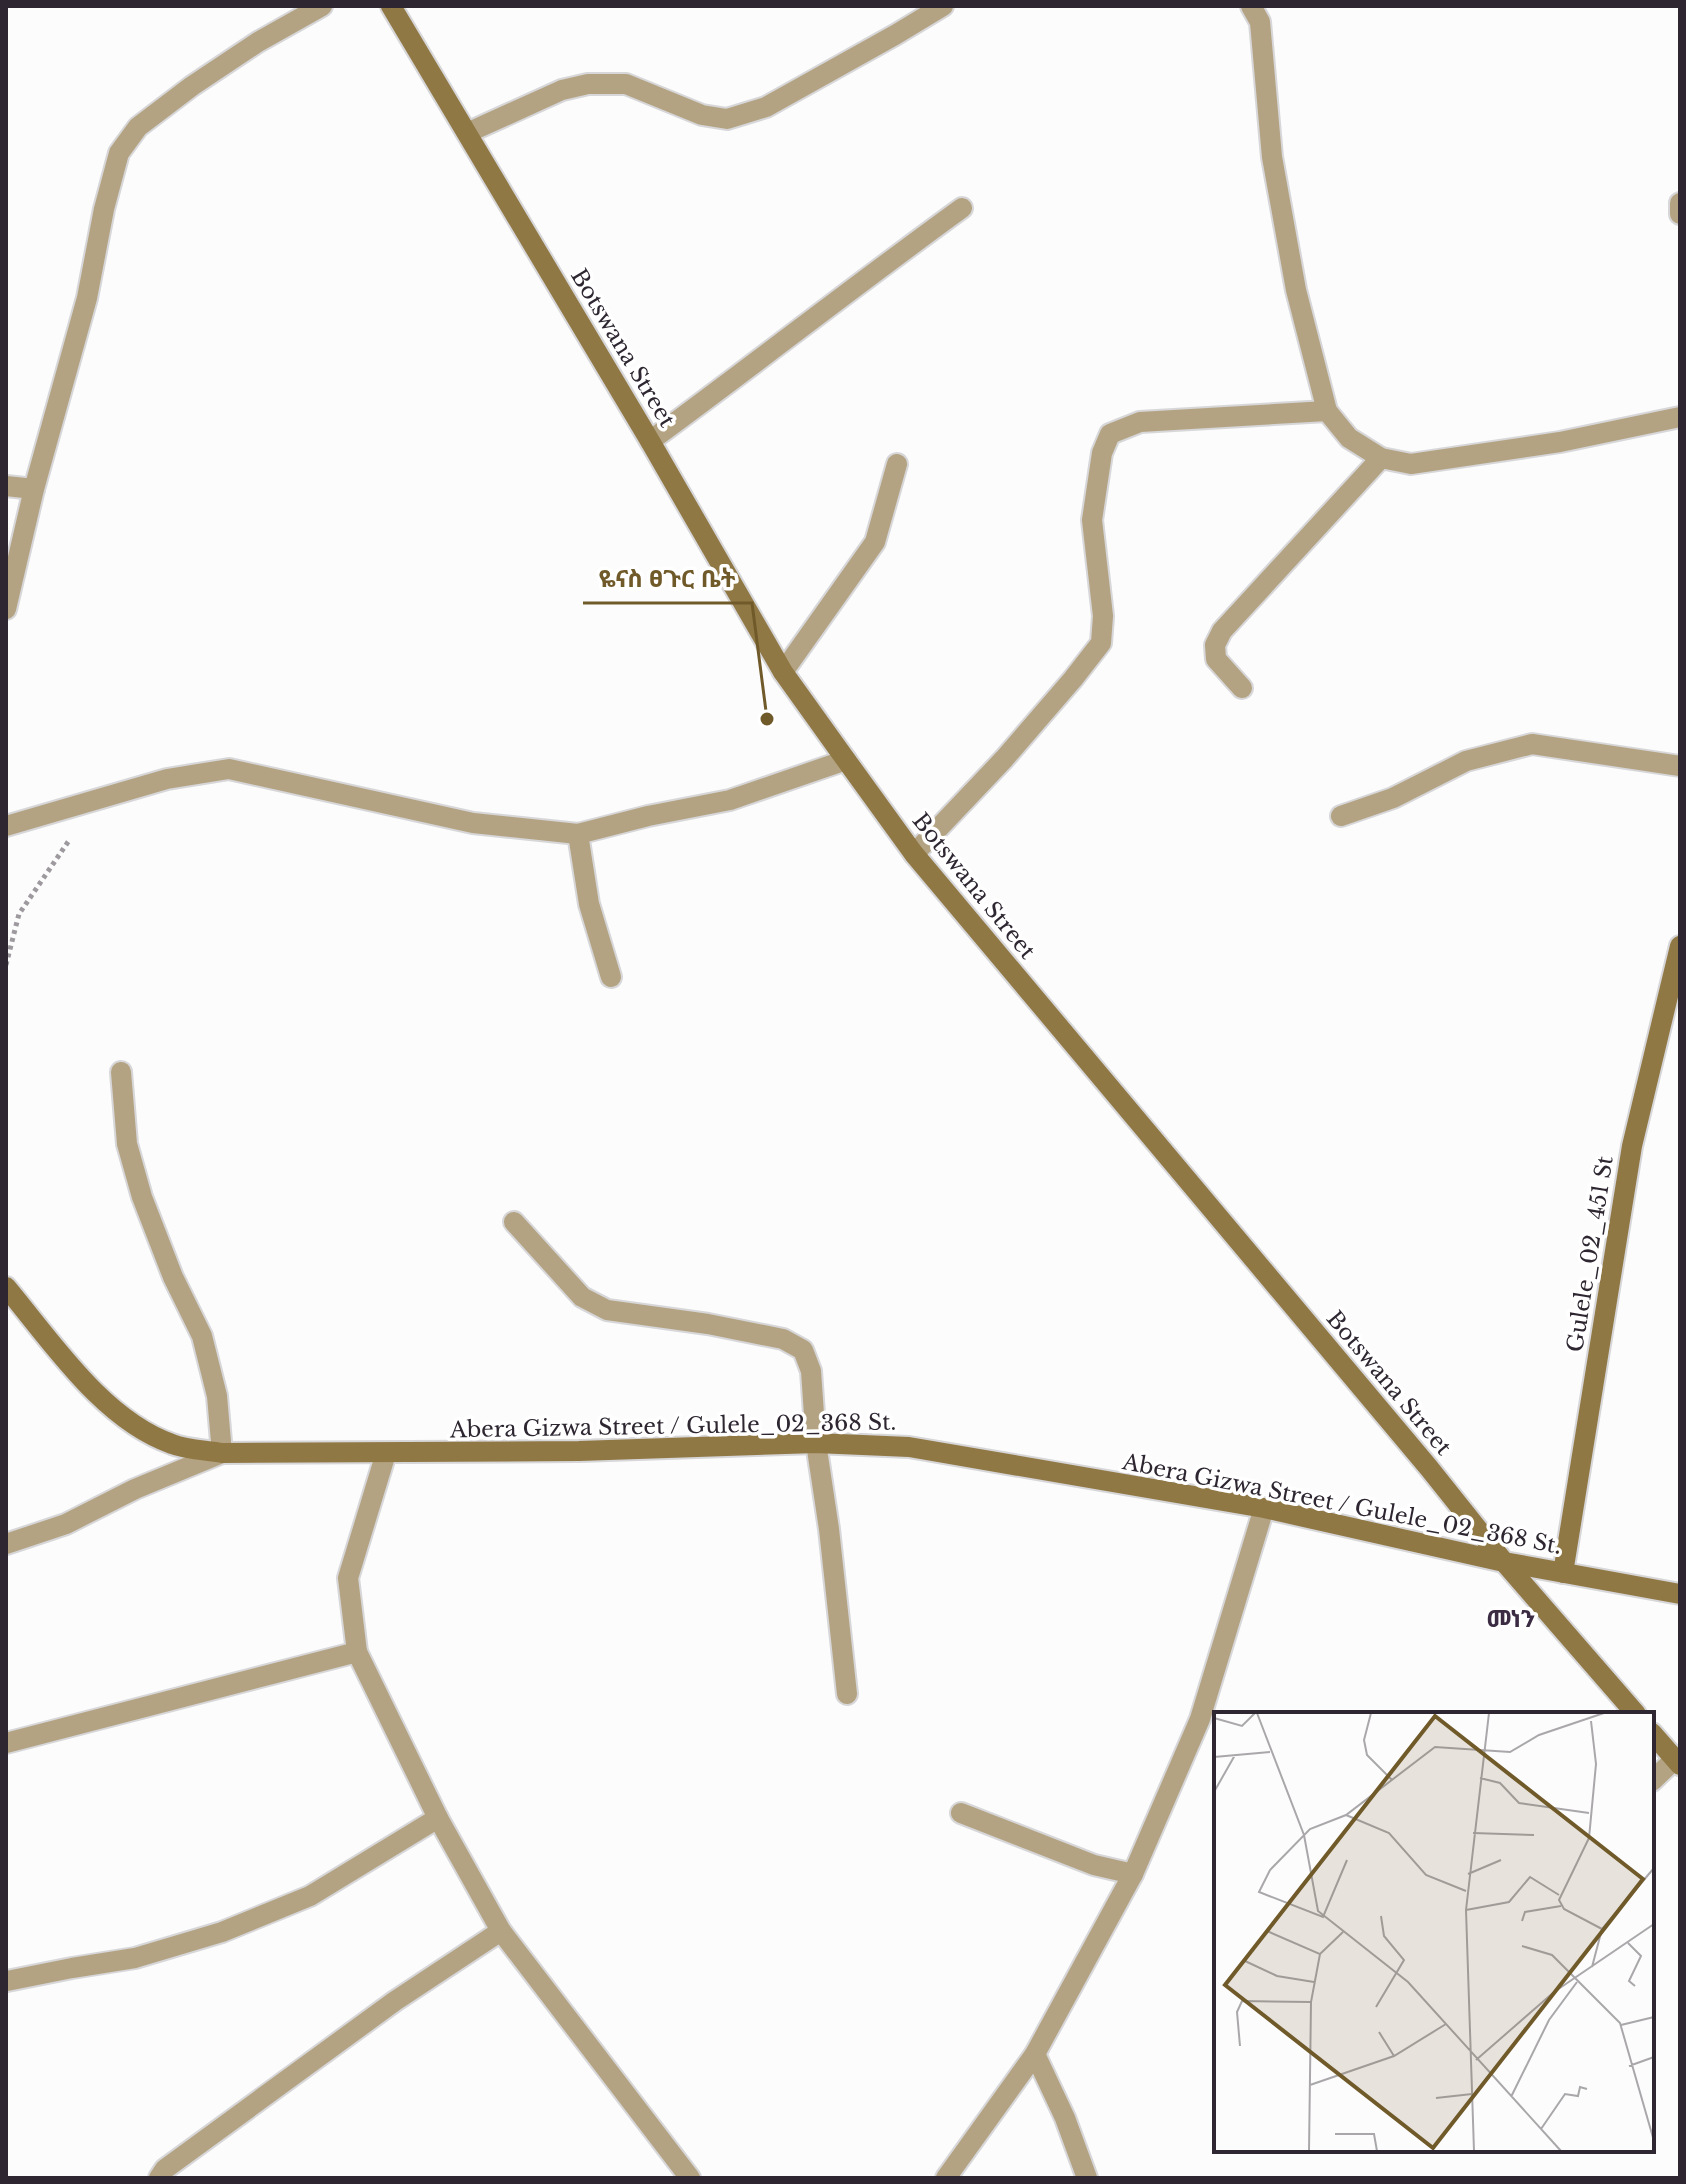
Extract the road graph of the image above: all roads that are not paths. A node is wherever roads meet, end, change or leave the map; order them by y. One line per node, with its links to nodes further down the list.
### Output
1 (322, 6): 15 (street)
2 (391, 6): 5 (main road, Botswana Street)
3 (943, 6): 5 (street)
4 (1251, 6): 9 (street)
5 (467, 133): 11 (main road, Botswana Street)
6 (1680, 203): 8 (street)
7 (962, 208): 11 (street)
8 (1680, 214)
9 (1327, 411): 12 (street); 24 (street)
10 (1680, 417): 12 (street)
11 (650, 441): 17 (main road, Botswana Street)
12 (1381, 458): 18 (street)
13 (897, 464): 17 (street)
14 (6, 486): 15 (street)
15 (34, 489): 16 (street)
16 (6, 609)
17 (783, 672): 19 (main road, Botswana Street)
18 (1242, 688)
19 (846, 760): 23 (street); 24 (main road, Botswana Street)
20 (1680, 766): 21 (street)
21 (1341, 816)
22 (6, 826): 23 (street)
23 (578, 834): 26 (street)
24 (914, 854): 35 (main road, Botswana Street)
25 (1680, 946): 36 (main road, Gulele_02_451 St)
26 (611, 977)
27 (121, 1072): 31 (street)
28 (514, 1222): 30 (street)
29 (6, 1287): 31 (main road, Abera Gizwa Street / Gulele_02_368 St.)
30 (816, 1443): 32 (main road, Abera Gizwa Street / Gulele_02_368 St.); 33 (main road, Abera Gizwa Street / Gulele_02_368 St.); 39 (street)
31 (222, 1453): 32 (main road, Abera Gizwa Street / Gulele_02_368 St.); 34 (street)
32 (386, 1453): 38 (street)
33 (1264, 1508): 35 (main road, Abera Gizwa Street / Gulele_02_368 St.); 47 (street)
34 (6, 1544)
35 (1504, 1562): 36 (main road, Abera Gizwa Street / Gulele_02_368 St.); 40 (main road, Botswana Street)
36 (1563, 1573): 37 (main road, Abera Gizwa Street / Gulele_02_368 St.)
37 (1680, 1594)
38 (357, 1652): 42 (street); 46 (street)
39 (847, 1694)
40 (1634, 1712)
41 (1654, 1735): 43 (main road)
42 (6, 1743)
43 (1677, 1762): 44 (street)
44 (1654, 1779)
45 (961, 1813): 47 (street)
46 (438, 1818): 48 (street); 49 (street)
47 (1133, 1874): 50 (street)
48 (501, 1931): 51 (street); 52 (street)
49 (7, 1981)
50 (1035, 2054): 53 (street); 54 (street)
51 (159, 2178)
52 (690, 2178)
53 (946, 2178)
54 (1087, 2178)

